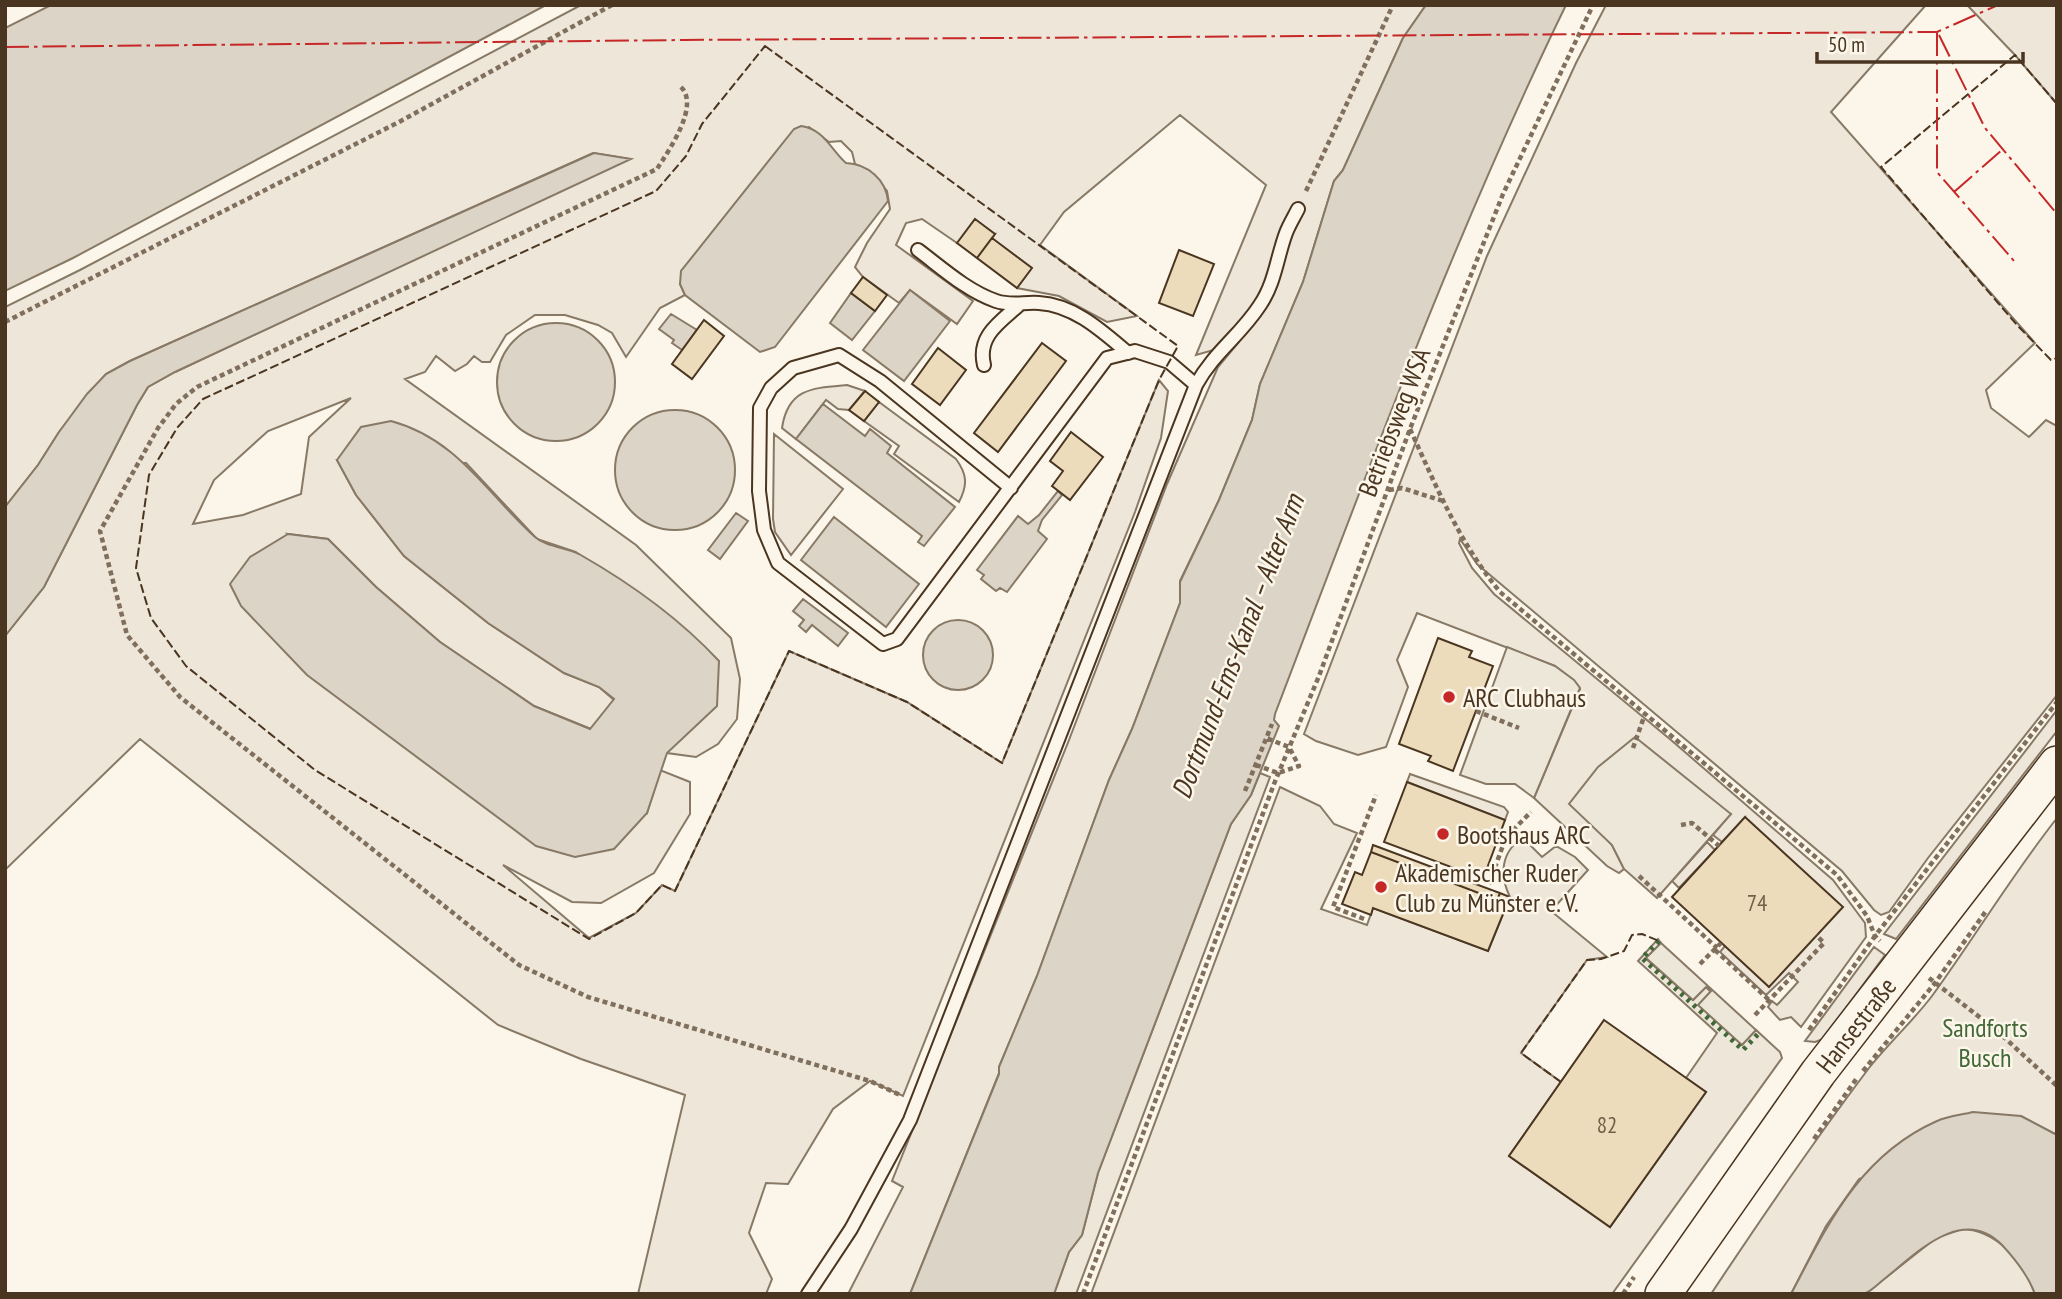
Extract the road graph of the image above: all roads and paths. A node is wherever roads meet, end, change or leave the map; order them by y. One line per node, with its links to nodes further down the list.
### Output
1 (612, 5): 8 (path)
2 (1393, 5): 5 (path)
3 (1593, 5): 12 (path, Betriebsweg WSA)
4 (681, 86): 45 (path)
5 (1298, 209): 11 (lane)
6 (918, 250): 7 (lane)
7 (1019, 305): 9 (lane); 10 (lane)
8 (5, 322)
9 (1128, 352): 11 (lane); 13 (lane)
10 (984, 365)
11 (1196, 385): 45 (lane)
12 (1410, 429): 14 (path, Betriebsweg WSA); 15 (path)
13 (1011, 488): 13 (lane)
14 (1388, 491): 15 (path); 22 (path, Betriebsweg WSA)
15 (1443, 501): 18 (path)
16 (2057, 702): 18 (path)
17 (1476, 711): 20 (path)
18 (1645, 714): 23 (path)
19 (1272, 724): 21 (path)
20 (1519, 728)
21 (1266, 738): 22 (path); 25 (path)
22 (1289, 747): 26 (path, Betriebsweg WSA); 26 (path)
23 (1633, 748)
24 (2057, 764): 39 (main road, Hansestraße)
25 (1256, 765): 26 (path); 27 (path)
26 (1278, 773): 48 (path, Betriebsweg WSA)
27 (1245, 791)
28 (1376, 795): 35 (path)
29 (1531, 811): 33 (path)
30 (1681, 825): 31 (path)
31 (1719, 846)
32 (1639, 876): 38 (path)
33 (1489, 884)
34 (1989, 905): 41 (path)
35 (1364, 919)
36 (1816, 936): 42 (path)
37 (1721, 943): 38 (path)
38 (1716, 949): 40 (path); 42 (path)
39 (1905, 961): 41 (path); 49 (main road, Hansestraße)
40 (1700, 964)
41 (1935, 983): 44 (path); 46 (path)
42 (1769, 1000): 43 (path)
43 (1755, 1015)
44 (2057, 1086)
45 (917, 1102): 47 (lane)
46 (1806, 1149)
47 (808, 1294)
48 (1083, 1294)
49 (1663, 1294)

